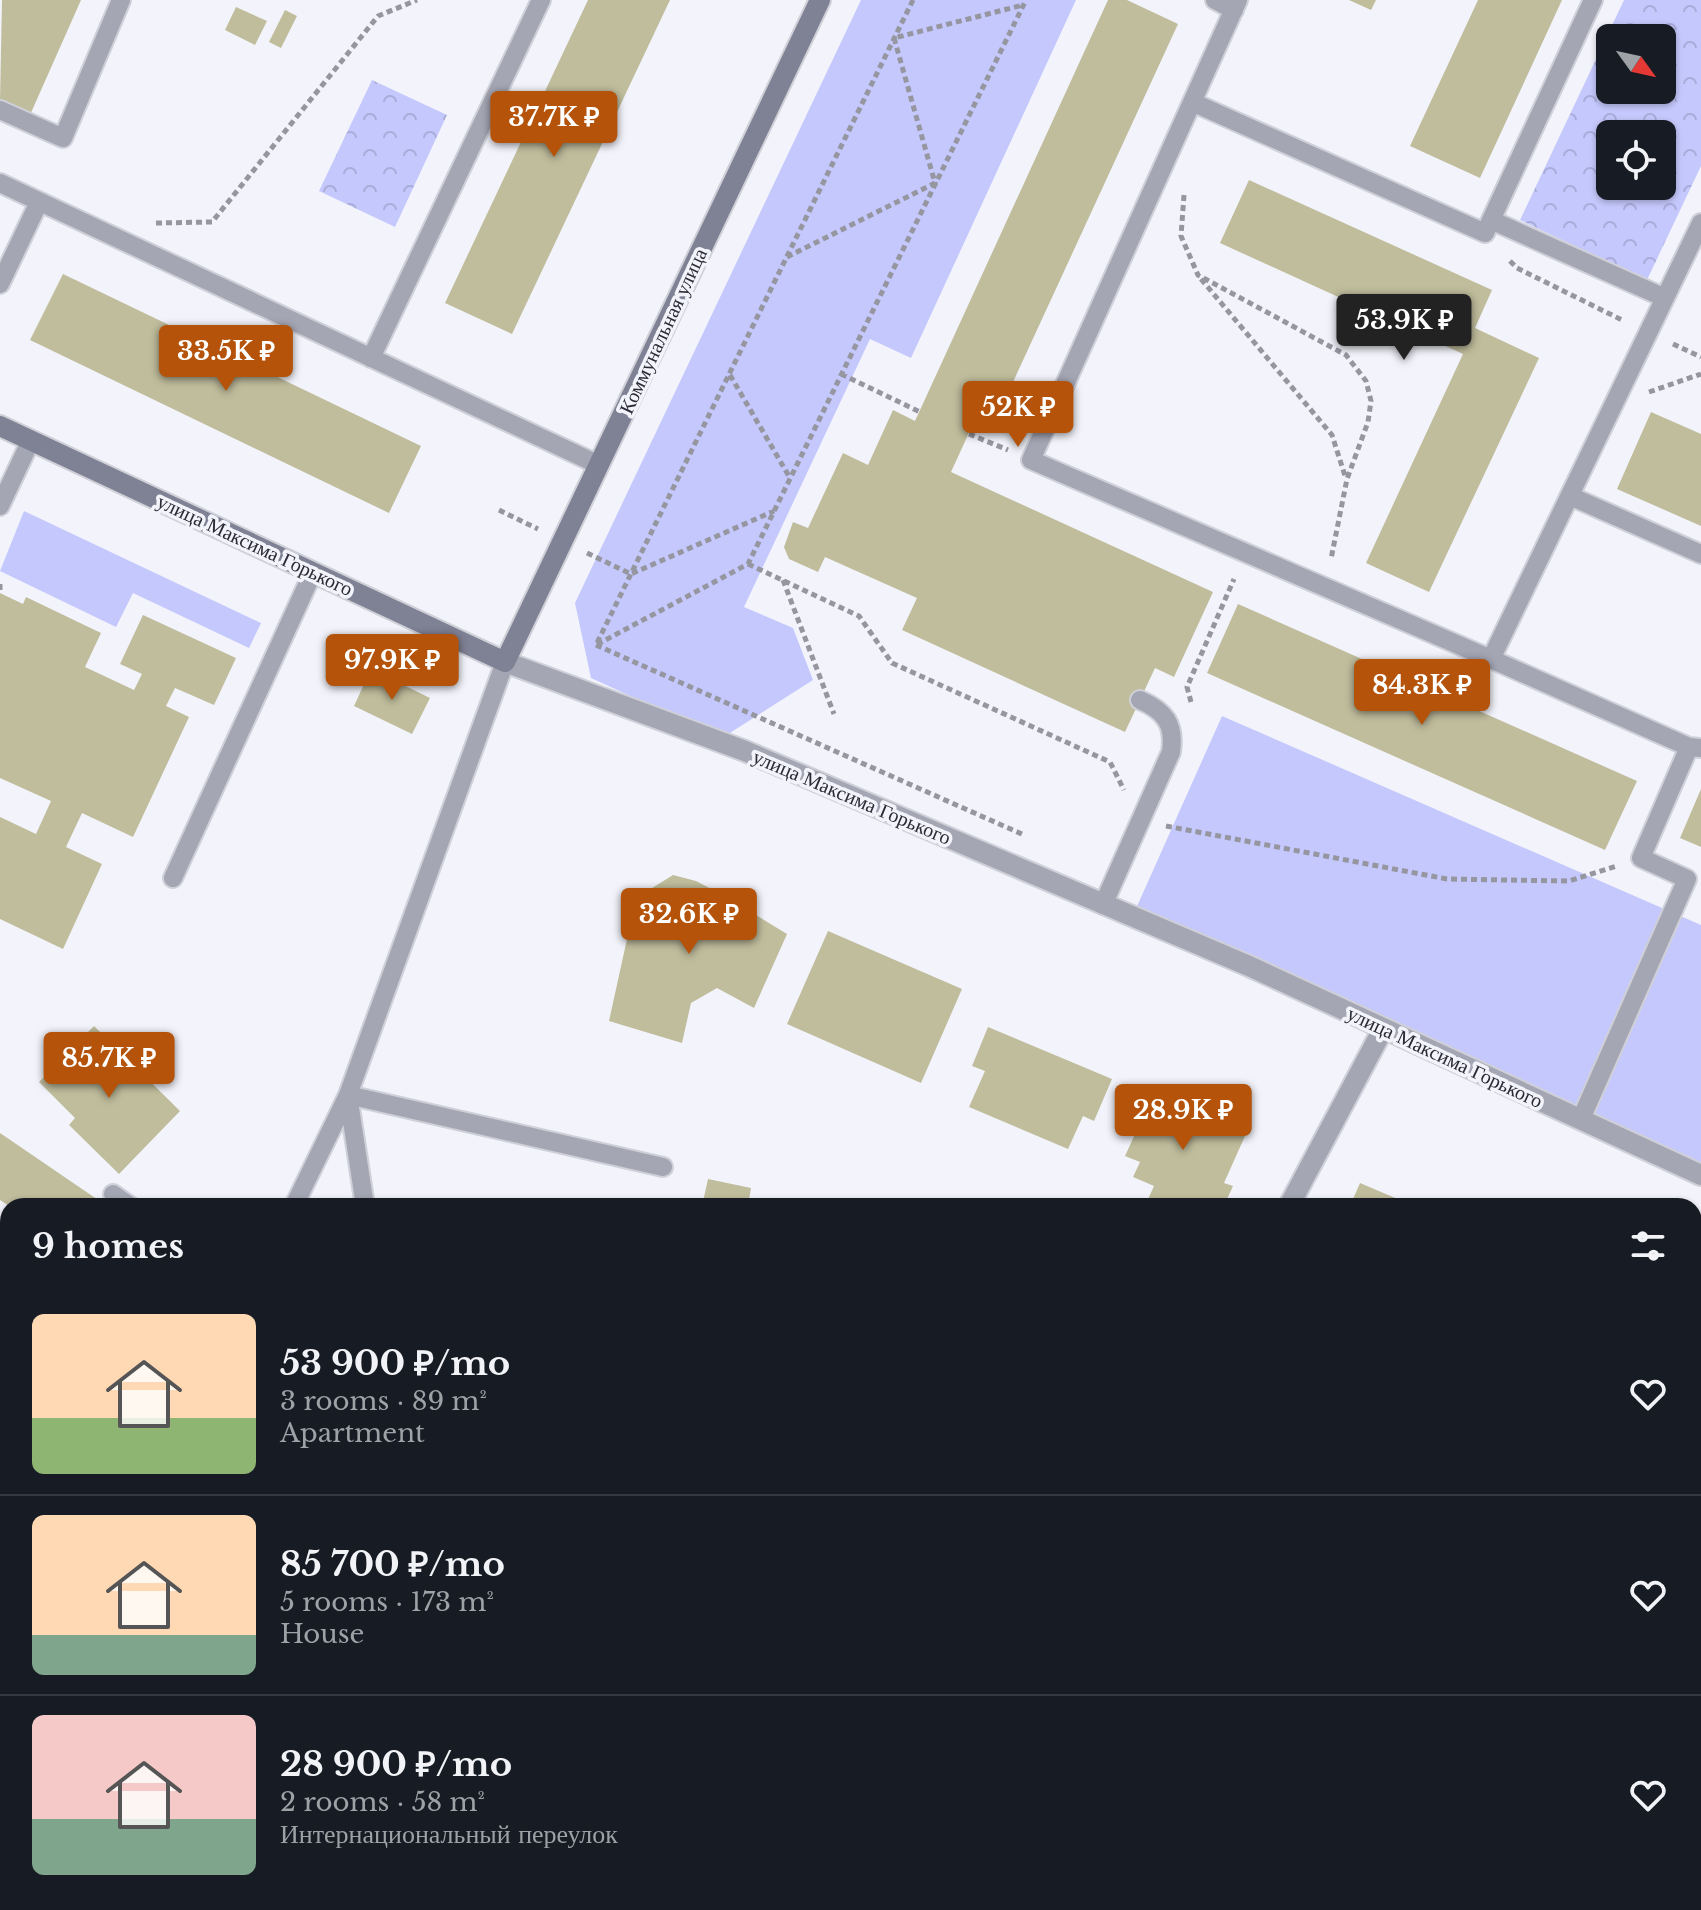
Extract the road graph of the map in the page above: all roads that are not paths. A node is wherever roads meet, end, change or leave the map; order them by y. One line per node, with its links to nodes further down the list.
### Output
1 (121, 0): 8 (lane)
2 (541, 0): 15 (lane)
3 (820, 0): 18 (main road, Коммунальная улица)
4 (1215, 0): 6 (lane)
5 (1593, 0): 12 (lane)
6 (1236, 5): 7 (lane)
7 (1192, 102): 12 (lane); 23 (lane)
8 (0, 110)
9 (0, 183): 10 (lane)
10 (39, 202): 13 (lane); 15 (lane)
11 (1701, 223): 14 (lane)
12 (1488, 227): 14 (lane)
13 (0, 284)
14 (1665, 298): 19 (lane)
15 (371, 358): 18 (lane)
16 (0, 426): 17 (main road, улица Максима Горького)
17 (31, 440): 20 (lane); 22 (main road, улица Максима Горького)
18 (599, 465): 24 (main road, Коммунальная улица)
19 (1570, 496): 21 (lane); 23 (lane)
20 (0, 506)
21 (1701, 554)
22 (313, 572): 24 (main road, улица Максима Горького); 27 (lane)
23 (1491, 659): 26 (lane)
24 (505, 662): 29 (street, улица Максима Горького); 31 (lane)
25 (1140, 700): 29 (lane)
26 (1695, 747): 28 (lane)
27 (173, 878)
28 (1694, 882): 32 (lane)
29 (1103, 905): 30 (street, улица Максима Горького)
30 (1383, 1029): 32 (street, улица Максима Горького); 39 (street)
31 (348, 1095): 33 (lane); 37 (lane); 38 (lane)
32 (1581, 1119): 34 (street, улица Максима Горького)
33 (663, 1167)
34 (1701, 1175)
35 (113, 1194): 36 (lane)
36 (119, 1198)
37 (298, 1198)
38 (364, 1198)
39 (1293, 1198)

